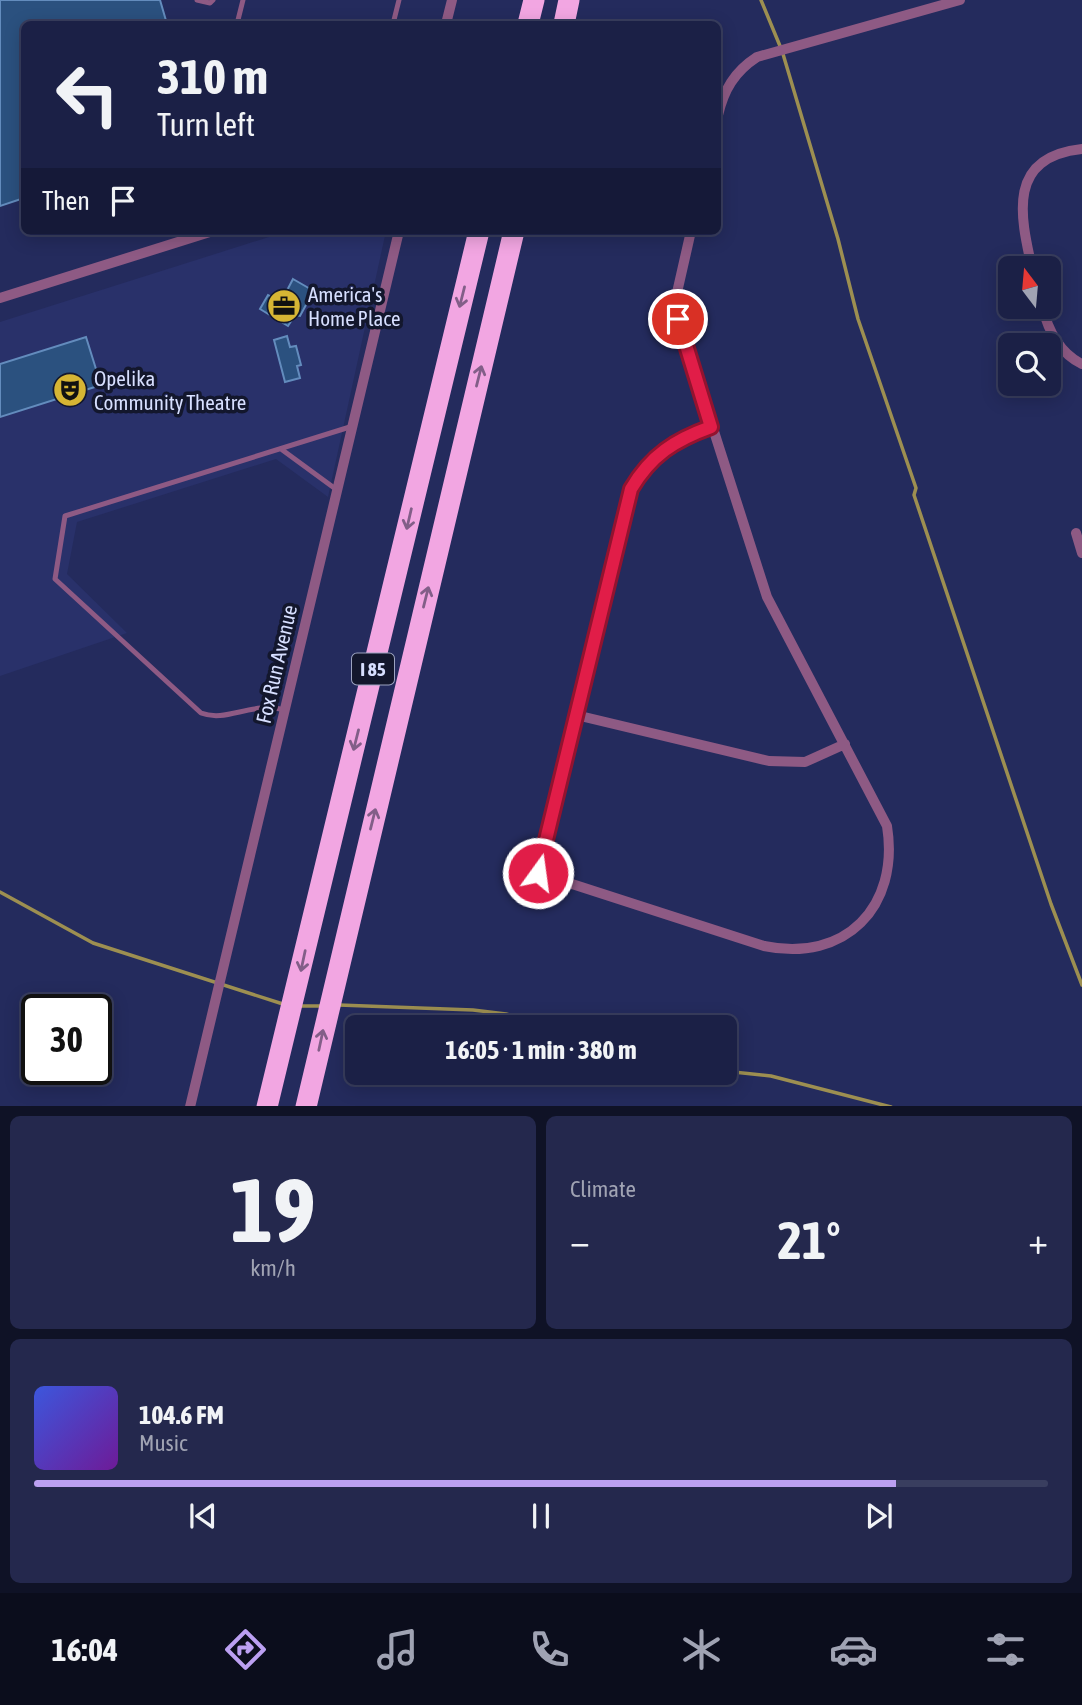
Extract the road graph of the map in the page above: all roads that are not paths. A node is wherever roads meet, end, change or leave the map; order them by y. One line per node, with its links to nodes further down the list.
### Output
1 (197, 0): 2 (lane)
2 (214, 0)
3 (243, 0): 9 (lane)
4 (399, 0): 10 (lane)
5 (452, 0): 11 (street)
6 (534, 0): 12 (highway)
7 (569, 0): 13 (highway)
8 (960, 0): 14 (street)
9 (238, 21)
10 (394, 21)
11 (447, 21)
12 (529, 21)
13 (565, 21)
14 (721, 103)
15 (1082, 149): 21 (street)
16 (200, 235): 22 (street)
17 (399, 235): 25 (street, Fox Run Avenue)
18 (477, 235): 35 (highway, I 85, one-way to 35)
19 (513, 235): 36 (highway, I 85, one-way to 19)
20 (690, 235): 26 (street)
21 (1030, 256)
22 (0, 298)
23 (1047, 319): 24 (street)
24 (1082, 364)
25 (353, 426): 27 (lane); 28 (street, Fox Run Avenue)
26 (711, 427): 32 (street); 33 (street)
27 (280, 449): 28 (lane); 31 (lane)
28 (337, 490): 31 (street, Fox Run Avenue)
29 (1076, 533): 30 (street)
30 (1082, 553)
31 (285, 710): 34 (street, Fox Run Avenue)
32 (576, 715): 33 (street); 33 (street)
33 (845, 744)
34 (190, 1106)
35 (267, 1106)
36 (306, 1106)

